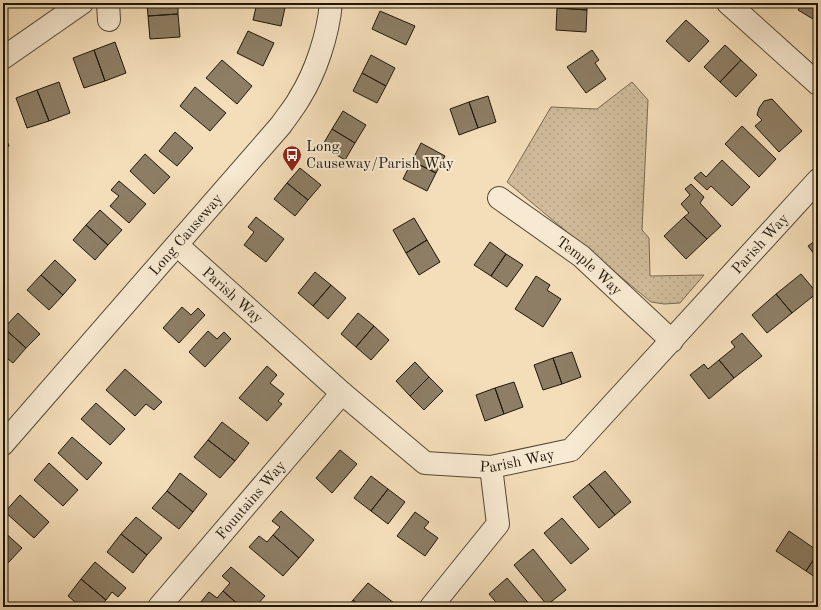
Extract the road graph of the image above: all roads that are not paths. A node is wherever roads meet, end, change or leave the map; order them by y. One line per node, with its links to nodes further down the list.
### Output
1 (82, 3): 4 (street)
2 (331, 3): 8 (street, Long Causeway)
3 (728, 3): 5 (street)
4 (3, 58)
5 (818, 84)
6 (818, 180): 9 (street, Parish Way)
7 (499, 198): 9 (street, Temple Way)
8 (177, 245): 10 (street, Parish Way); 11 (street, Long Causeway)
9 (672, 341): 12 (street, Parish Way)
10 (342, 393): 12 (street, Parish Way); 13 (street, Fountains Way)
11 (3, 444)
12 (490, 467): 14 (street)
13 (159, 607)
14 (431, 607)

